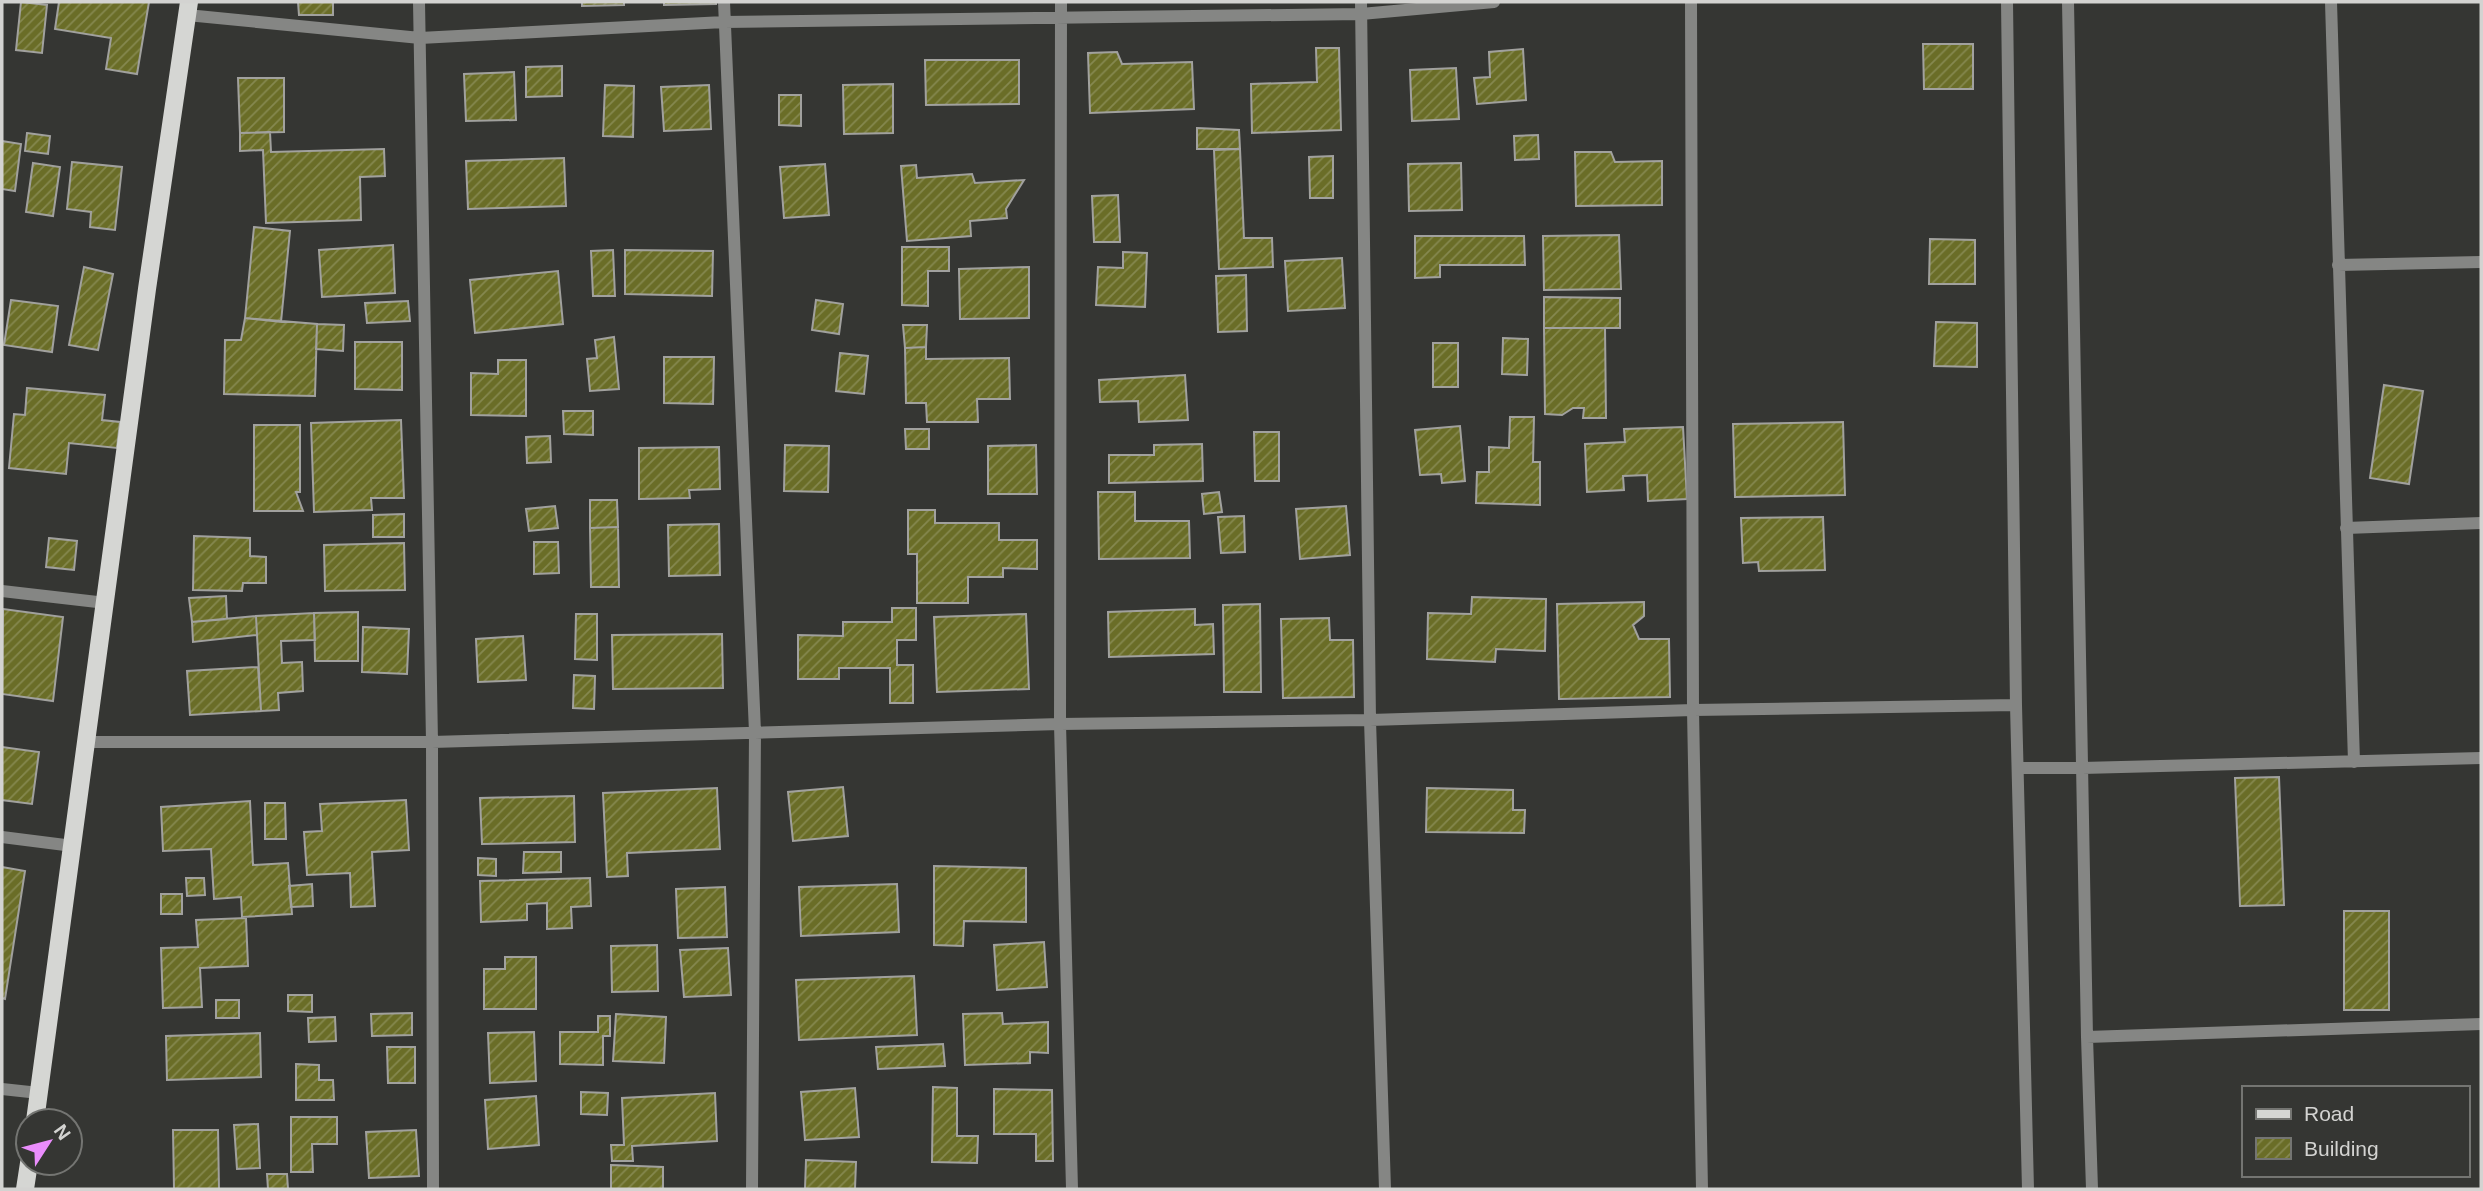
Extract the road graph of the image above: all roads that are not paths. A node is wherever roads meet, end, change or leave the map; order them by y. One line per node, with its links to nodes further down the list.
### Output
1 (419, 2): 13 (street)
2 (724, 2): 12 (street)
3 (1061, 2): 11 (street)
4 (1494, 2): 9 (street)
5 (1691, 2): 21 (street)
6 (2007, 2): 20 (street)
7 (2068, 2): 30 (street)
8 (2331, 2): 15 (street)
9 (1361, 8): 11 (street); 22 (street)
10 (188, 9): 13 (street); 19 (main road)
11 (1062, 18): 12 (street); 23 (street)
12 (724, 22): 13 (street); 24 (street)
13 (420, 38): 26 (street)
14 (2481, 262): 15 (street)
15 (2338, 265): 17 (street)
16 (2481, 523): 17 (street)
17 (2346, 528): 28 (street)
18 (2, 591): 19 (street)
19 (106, 603): 25 (main road)
20 (2016, 705): 21 (street); 29 (street)
21 (1693, 710): 22 (street); 42 (street)
22 (1370, 720): 23 (street); 41 (street)
23 (1060, 724): 24 (street); 40 (street)
24 (755, 732): 26 (street); 39 (street)
25 (88, 741): 26 (street); 32 (main road)
26 (432, 742): 38 (street)
27 (2481, 758): 28 (street)
28 (2354, 762): 30 (street)
29 (2018, 768): 30 (street); 43 (street)
30 (2082, 768): 34 (street)
31 (2, 837): 32 (street)
32 (73, 846): 36 (main road)
33 (2481, 1024): 34 (street)
34 (2087, 1037): 44 (street)
35 (2, 1089): 36 (street)
36 (39, 1093): 37 (main road)
37 (37, 1107)
38 (433, 1189)
39 (752, 1189)
40 (1072, 1189)
41 (1385, 1189)
42 (1702, 1189)
43 (2028, 1189)
44 (2092, 1189)

